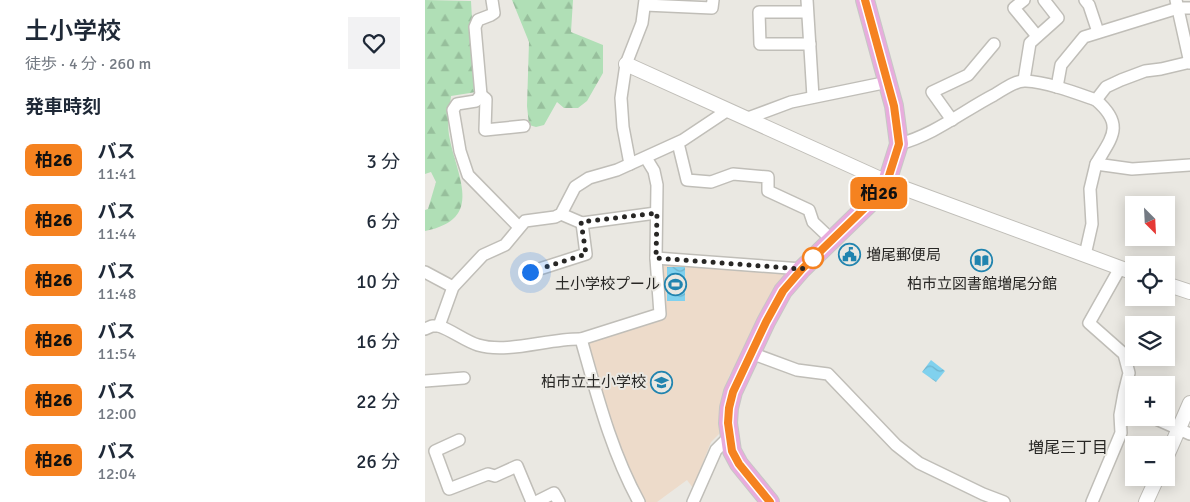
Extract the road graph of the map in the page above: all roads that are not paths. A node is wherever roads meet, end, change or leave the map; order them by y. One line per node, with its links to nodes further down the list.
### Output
1 (492, 0): 20 (street)
2 (713, 0): 7 (street)
3 (865, 0): 18 (main road)
4 (1024, 0): 12 (street)
5 (1044, 0): 12 (street)
6 (1085, 0): 11 (street)
7 (645, 3): 16 (street)
8 (1177, 4): 10 (street); 11 (street); 15 (street)
9 (807, 6): 13 (street); 13 (street)
10 (1190, 8)
11 (1098, 32): 19 (street)
12 (1037, 36): 17 (street)
13 (810, 44): 21 (street)
14 (994, 44): 25 (street)
15 (1190, 62): 22 (street)
16 (626, 64): 23 (street); 30 (street)
17 (1024, 80): 19 (street); 25 (street)
18 (888, 82): 21 (street); 28 (main road)
19 (1057, 87): 22 (street)
20 (481, 95): 26 (street); 37 (street)
21 (813, 97): 24 (street)
22 (1096, 100): 31 (street)
23 (728, 110): 24 (street); 27 (street)
24 (748, 118): 33 (street)
25 (951, 120): 28 (street)
26 (524, 126)
27 (678, 143): 29 (street); 38 (street)
28 (899, 144): 33 (main road)
29 (646, 158): 30 (street); 34 (street)
30 (630, 164): 35 (street)
31 (1096, 164): 32 (street); 39 (street)
32 (1190, 165)
33 (887, 182): 38 (main road); 39 (street)
34 (657, 213): 36 (street); 40 (street)
35 (561, 214): 36 (street); 37 (street)
36 (581, 222): 44 (street)
37 (519, 226): 46 (street)
38 (831, 240): 41 (main road)
39 (1085, 255): 42 (street)
40 (656, 258): 41 (street); 51 (street)
41 (802, 269): 52 (main road)
42 (1125, 269)
43 (425, 272): 46 (street)
44 (530, 272)
45 (1125, 273): 55 (street)
46 (453, 287): 49 (street)
47 (1175, 287): 48 (street)
48 (1190, 292)
49 (439, 326): 50 (street); 51 (street)
50 (425, 330)
51 (581, 339): 66 (street)
52 (751, 354): 59 (main road); 69 (street)
53 (464, 378): 54 (street)
54 (425, 381)
55 (1123, 403): 70 (street)
56 (1190, 403): 58 (street)
57 (1172, 426): 58 (street)
58 (1185, 432): 61 (street)
59 (729, 437): 67 (street); 68 (main road)
60 (459, 440): 63 (street)
61 (1175, 446)
62 (1153, 486): 71 (street)
63 (532, 502)
64 (536, 502): 65 (street)
65 (559, 502)
66 (639, 502)
67 (693, 502)
68 (770, 502)
69 (1004, 502)
70 (1092, 502)
71 (1146, 502)

